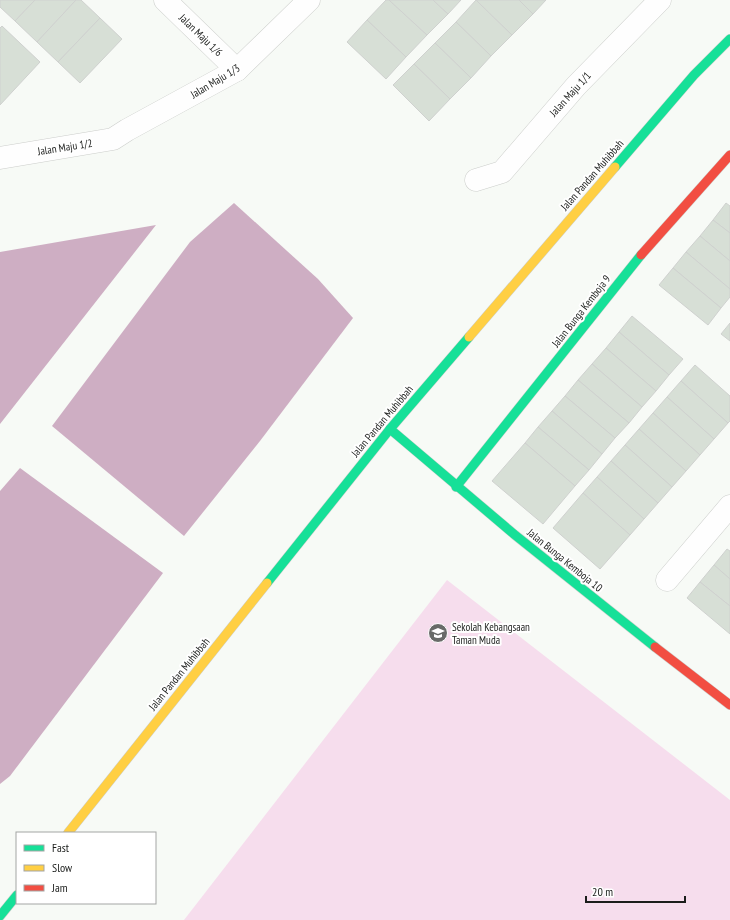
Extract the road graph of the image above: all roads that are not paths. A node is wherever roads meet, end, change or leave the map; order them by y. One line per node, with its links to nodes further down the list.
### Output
1 (165, 0): 5 (street, Jalan Maju 1/6)
2 (309, 0): 5 (street, Jalan Maju 1/3)
3 (660, 0): 9 (street, Jalan Maju 1/1)
4 (730, 39): 10 (street, Jalan Pandan Muhibbah)
5 (237, 70): 6 (street, Jalan Maju 1/3)
6 (127, 130): 8 (street, Jalan Maju 1/2)
7 (730, 155): 11 (street, Jalan Bunga Kemboja 9)
8 (0, 158)
9 (476, 180)
10 (390, 429): 11 (street, Jalan Bunga Kemboja 10); 15 (street, Jalan Pandan Muhibbah)
11 (456, 487): 14 (street, Jalan Bunga Kemboja 10)
12 (730, 506): 13 (street)
13 (667, 580)
14 (730, 705)
15 (69, 832)
16 (16, 896): 17 (street)
17 (0, 916)

